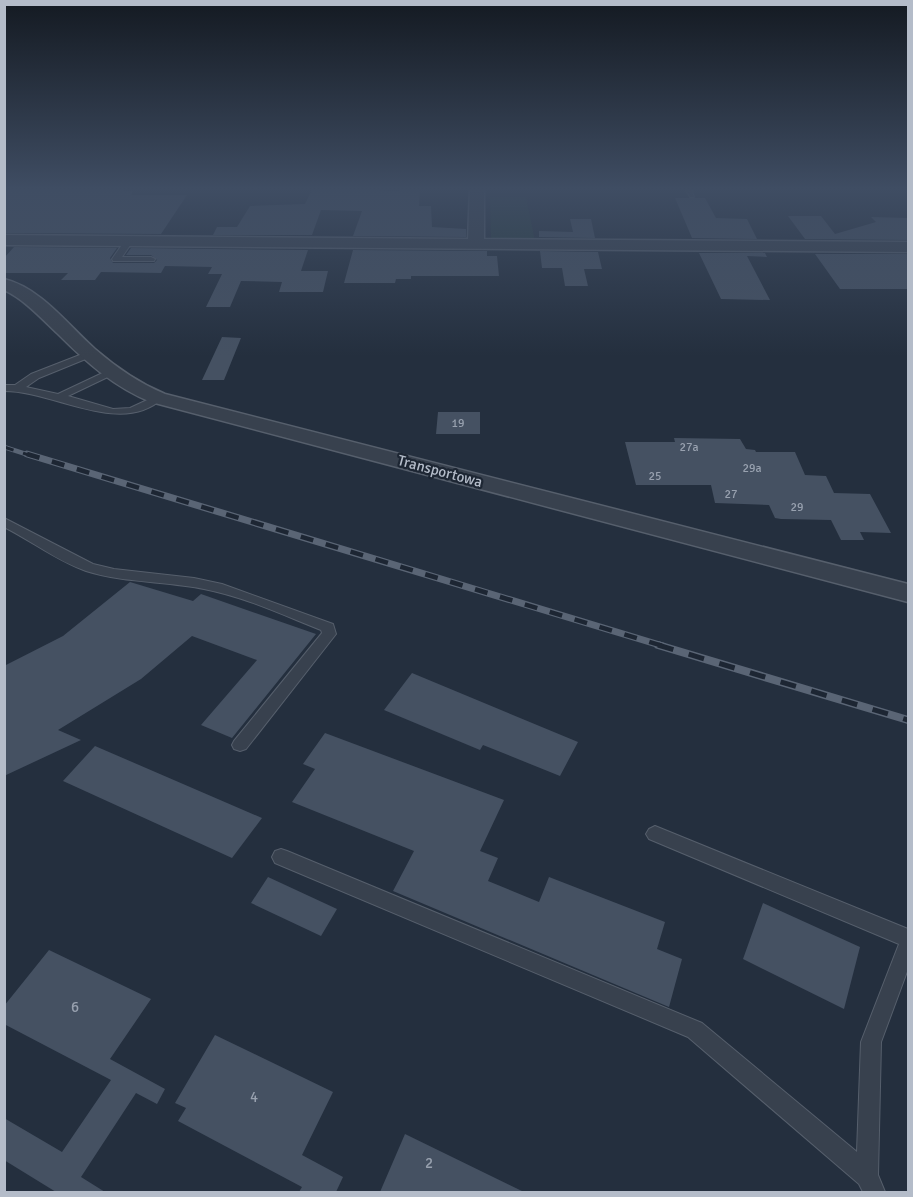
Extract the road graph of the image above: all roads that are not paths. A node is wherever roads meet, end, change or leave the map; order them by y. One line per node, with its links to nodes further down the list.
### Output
1 (127, 244): 5 (lane)
2 (460, 244): 3 (street)
3 (476, 244): 4 (street)
4 (909, 247)
5 (151, 259)
6 (4, 284): 7 (street, Transportowa)
7 (90, 354): 8 (street, Transportowa); 10 (lane)
8 (111, 372): 11 (lane); 12 (street, Transportowa)
9 (4, 388): 10 (lane)
10 (17, 388): 11 (lane)
11 (59, 397): 12 (lane)
12 (158, 398): 14 (street, Transportowa)
13 (4, 522): 15 (lane)
14 (909, 593)
15 (240, 745)
16 (655, 834): 18 (lane)
17 (282, 857): 20 (lane)
18 (909, 938)
19 (909, 945): 20 (lane)
20 (871, 1184)

